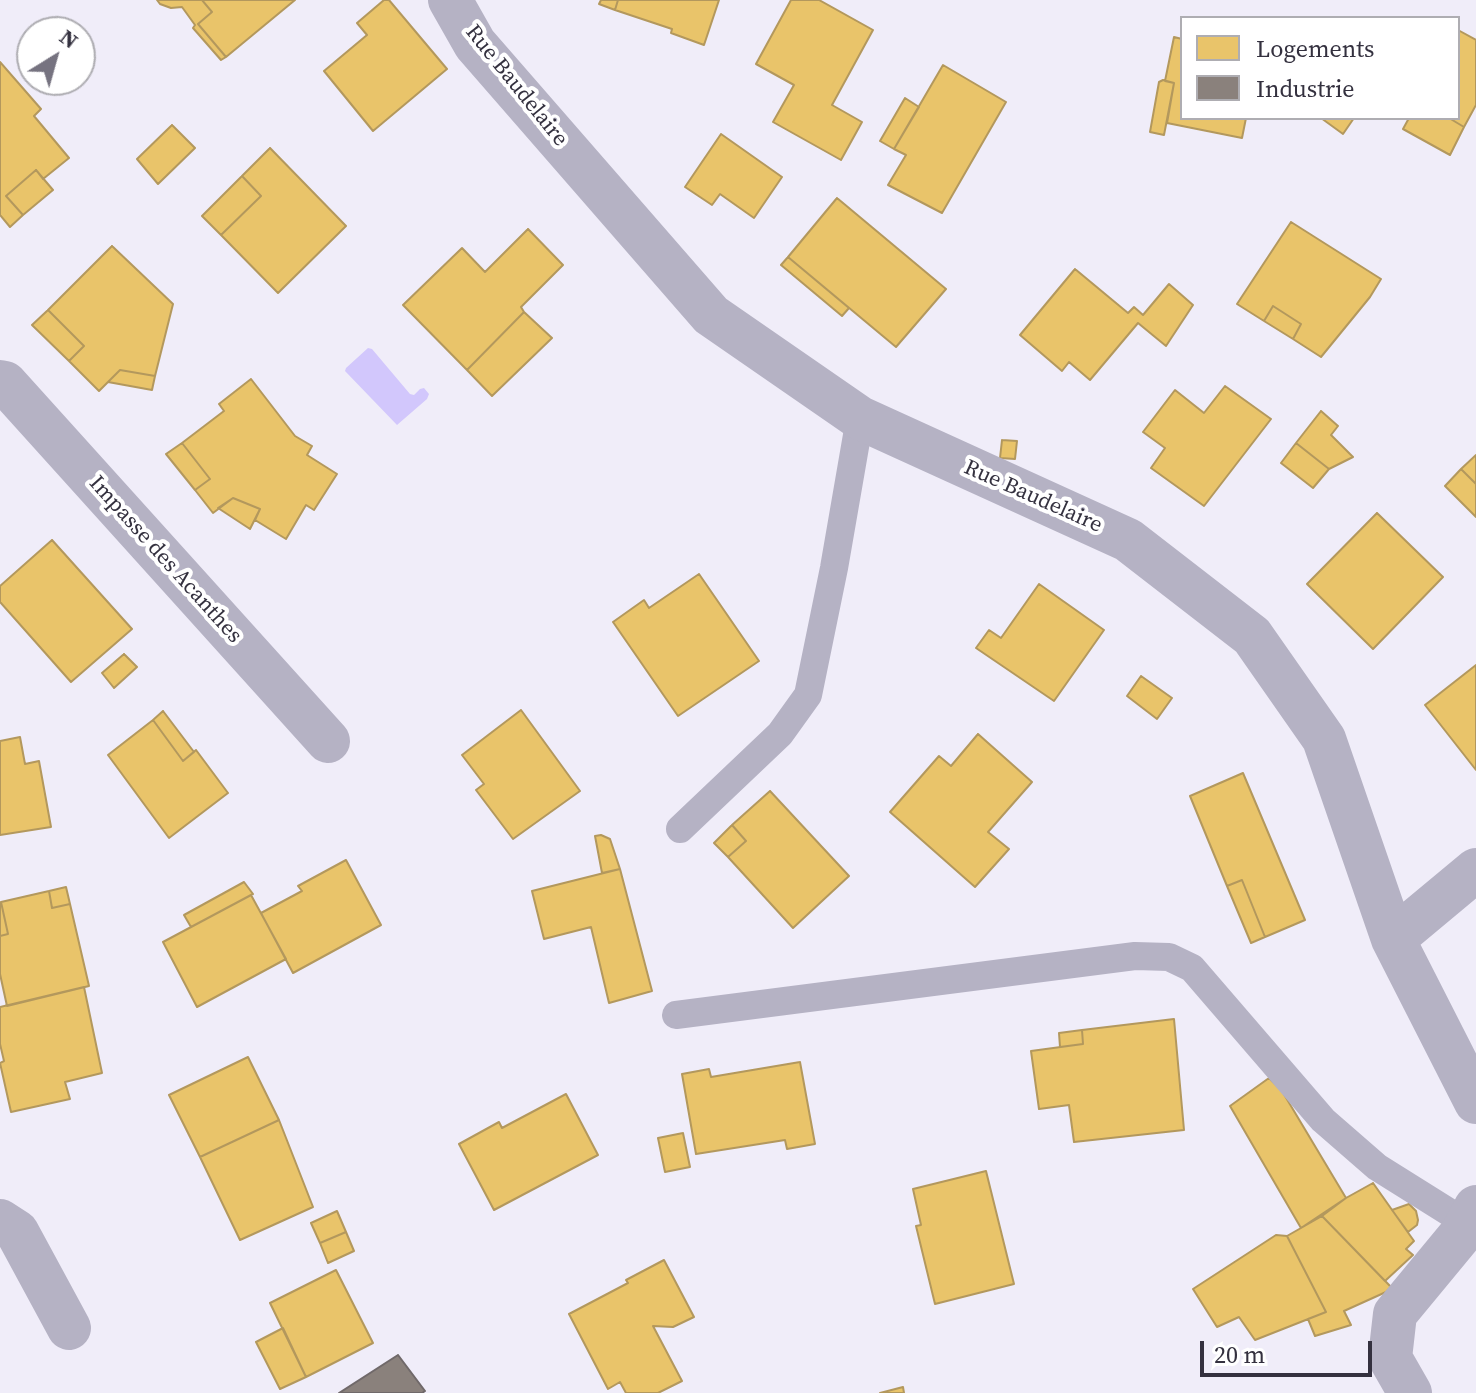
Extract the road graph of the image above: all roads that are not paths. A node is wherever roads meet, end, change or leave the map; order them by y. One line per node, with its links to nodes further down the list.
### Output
1 (450, 0): 3 (street, Rue Baudelaire)
2 (0, 382): 4 (street, Impasse des Acanthes)
3 (860, 418): 5 (lane); 7 (street, Rue Baudelaire)
4 (328, 741)
5 (680, 829)
6 (1476, 870): 7 (street)
7 (1393, 939): 9 (street, Rue Baudelaire)
8 (676, 1015): 10 (lane)
9 (1476, 1102)
10 (1472, 1216): 13 (street)
11 (0, 1221): 12 (street)
12 (69, 1328)
13 (1410, 1393)

